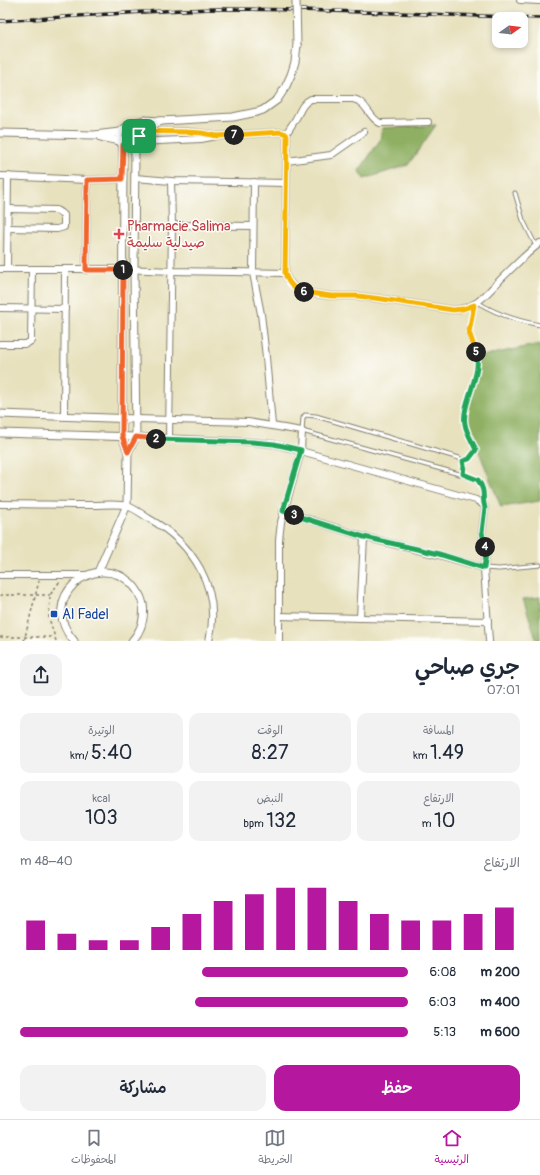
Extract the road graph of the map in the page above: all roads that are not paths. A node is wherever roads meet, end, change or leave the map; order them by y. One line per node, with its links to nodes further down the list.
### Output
1 (296, 0): 4 (street, bridge)
2 (520, 0): 3 (street)
3 (540, 0)
4 (161, 121): 6 (street); 7 (street)
5 (428, 122): 10 (street)
6 (123, 130): 7 (street); 11 (street); 13 (street)
7 (136, 131): 12 (street); 14 (street)
8 (364, 132): 15 (street)
9 (0, 133): 11 (street)
10 (286, 134): 12 (street); 15 (street)
11 (94, 135): 13 (street)
12 (217, 136): 14 (street)
13 (122, 143): 14 (street); 19 (street)
14 (136, 143): 18 (street)
15 (287, 161): 23 (street)
16 (0, 176): 17 (street)
17 (8, 176): 20 (street); 25 (street)
18 (135, 178): 21 (street); 36 (street)
19 (122, 179): 20 (street); 32 (street)
20 (87, 180): 35 (street)
21 (171, 181): 22 (street); 26 (street)
22 (254, 182): 23 (street); 27 (street)
23 (286, 183): 39 (street)
24 (515, 193): 29 (lane)
25 (9, 209): 28 (street); 28 (street)
26 (172, 225): 27 (street); 37 (street)
27 (253, 226): 38 (street)
28 (8, 228): 33 (street)
29 (538, 245): 40 (street)
30 (0, 269): 33 (street)
31 (32, 269): 33 (street); 34 (street); 42 (street)
32 (123, 269): 35 (street); 36 (street); 48 (street)
33 (7, 270)
34 (65, 270): 35 (street); 43 (street)
35 (86, 270)
36 (134, 270): 37 (street); 49 (street)
37 (172, 271): 38 (street); 50 (street)
38 (253, 273): 39 (street); 51 (street)
39 (285, 273): 40 (street)
40 (475, 304): 44 (lane); 59 (lane)
41 (0, 308): 42 (street)
42 (32, 309): 43 (street); 45 (street)
43 (65, 309): 47 (street)
44 (540, 325)
45 (0, 344)
46 (0, 414): 47 (street)
47 (64, 416): 48 (street)
48 (122, 418): 49 (street); 54 (street)
49 (136, 419): 50 (street); 55 (street)
50 (170, 420): 51 (street); 56 (street)
51 (272, 425): 52 (street)
52 (302, 431): 57 (street); 59 (lane); 60 (lane)
53 (0, 433): 54 (street)
54 (122, 436): 55 (street); 58 (street)
55 (136, 437): 56 (street); 58 (street)
56 (169, 439): 57 (street)
57 (301, 450): 62 (street); 64 (street)
58 (128, 452): 63 (street)
59 (463, 461): 60 (lane)
60 (463, 474): 62 (lane)
61 (0, 504): 63 (street)
62 (484, 505): 67 (street)
63 (127, 506): 68 (street); 76 (street)
64 (283, 511): 65 (street); 71 (street)
65 (364, 537): 67 (street); 72 (street)
66 (540, 565): 67 (lane)
67 (484, 568): 73 (street)
68 (98, 572): 70 (street); 75 (street)
69 (0, 575): 70 (street)
70 (90, 575): 74 (street)
71 (279, 616): 72 (street); 77 (street)
72 (360, 618): 73 (street)
73 (488, 621): 78 (street)
74 (72, 640)
75 (132, 641)
76 (209, 641)
77 (279, 641)
78 (489, 641)

